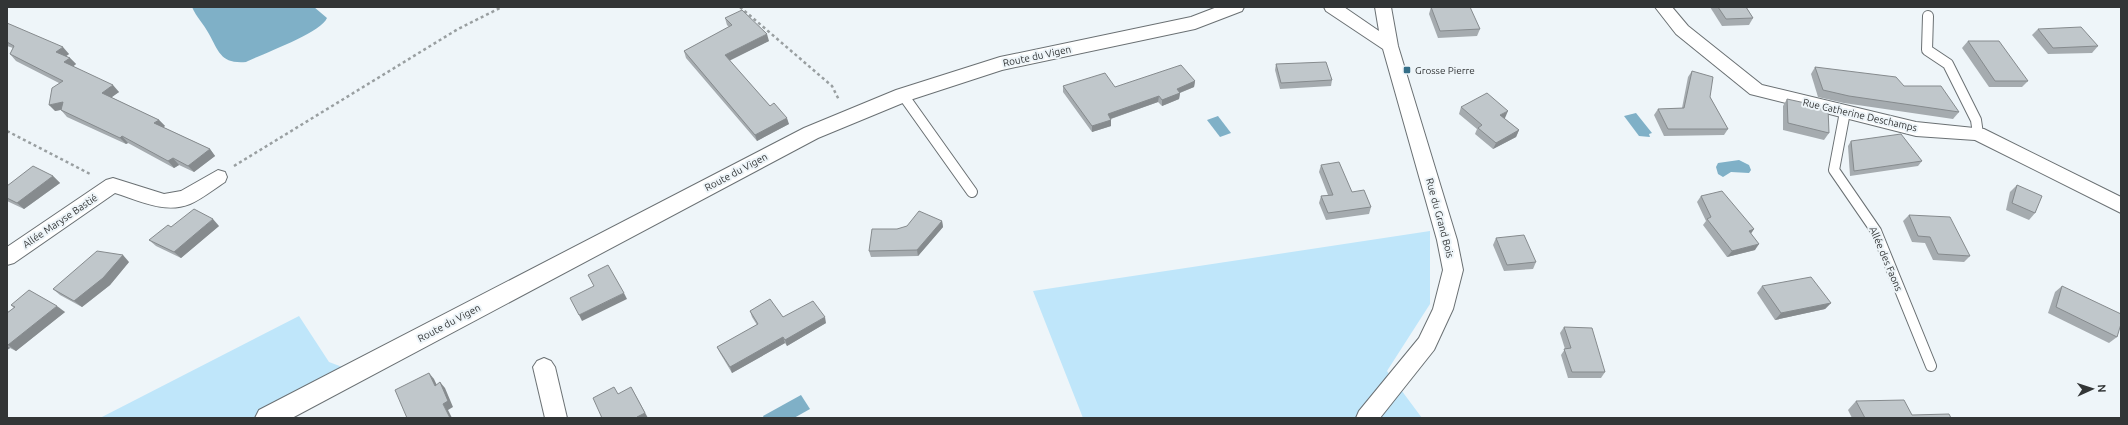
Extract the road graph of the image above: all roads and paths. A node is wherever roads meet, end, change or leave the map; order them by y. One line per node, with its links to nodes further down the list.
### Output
1 (502, 7): 14 (path)
2 (740, 7): 11 (path)
3 (1235, 7): 9 (street, Route du Vigen)
4 (1332, 7): 8 (street)
5 (1383, 7): 8 (street, Rue du Grand Bois)
6 (1663, 7): 10 (street, Rue Catherine Deschamps)
7 (1928, 16): 13 (lane)
8 (1390, 46): 23 (street, Rue du Grand Bois)
9 (903, 95): 11 (street, Route du Vigen); 16 (lane)
10 (1845, 112): 13 (street, Rue Catherine Deschamps); 19 (lane, Allée des Faons)
11 (847, 117): 21 (street, Route du Vigen)
12 (7, 131): 15 (path)
13 (1978, 134): 17 (street, Rue Catherine Deschamps)
14 (218, 177): 15 (street)
15 (113, 185): 18 (street, Allée Maryse Bastié)
16 (972, 192)
17 (2121, 206)
18 (7, 257)
19 (1931, 366)
20 (544, 367): 22 (street)
21 (271, 417)
22 (556, 418)
23 (1367, 418)

